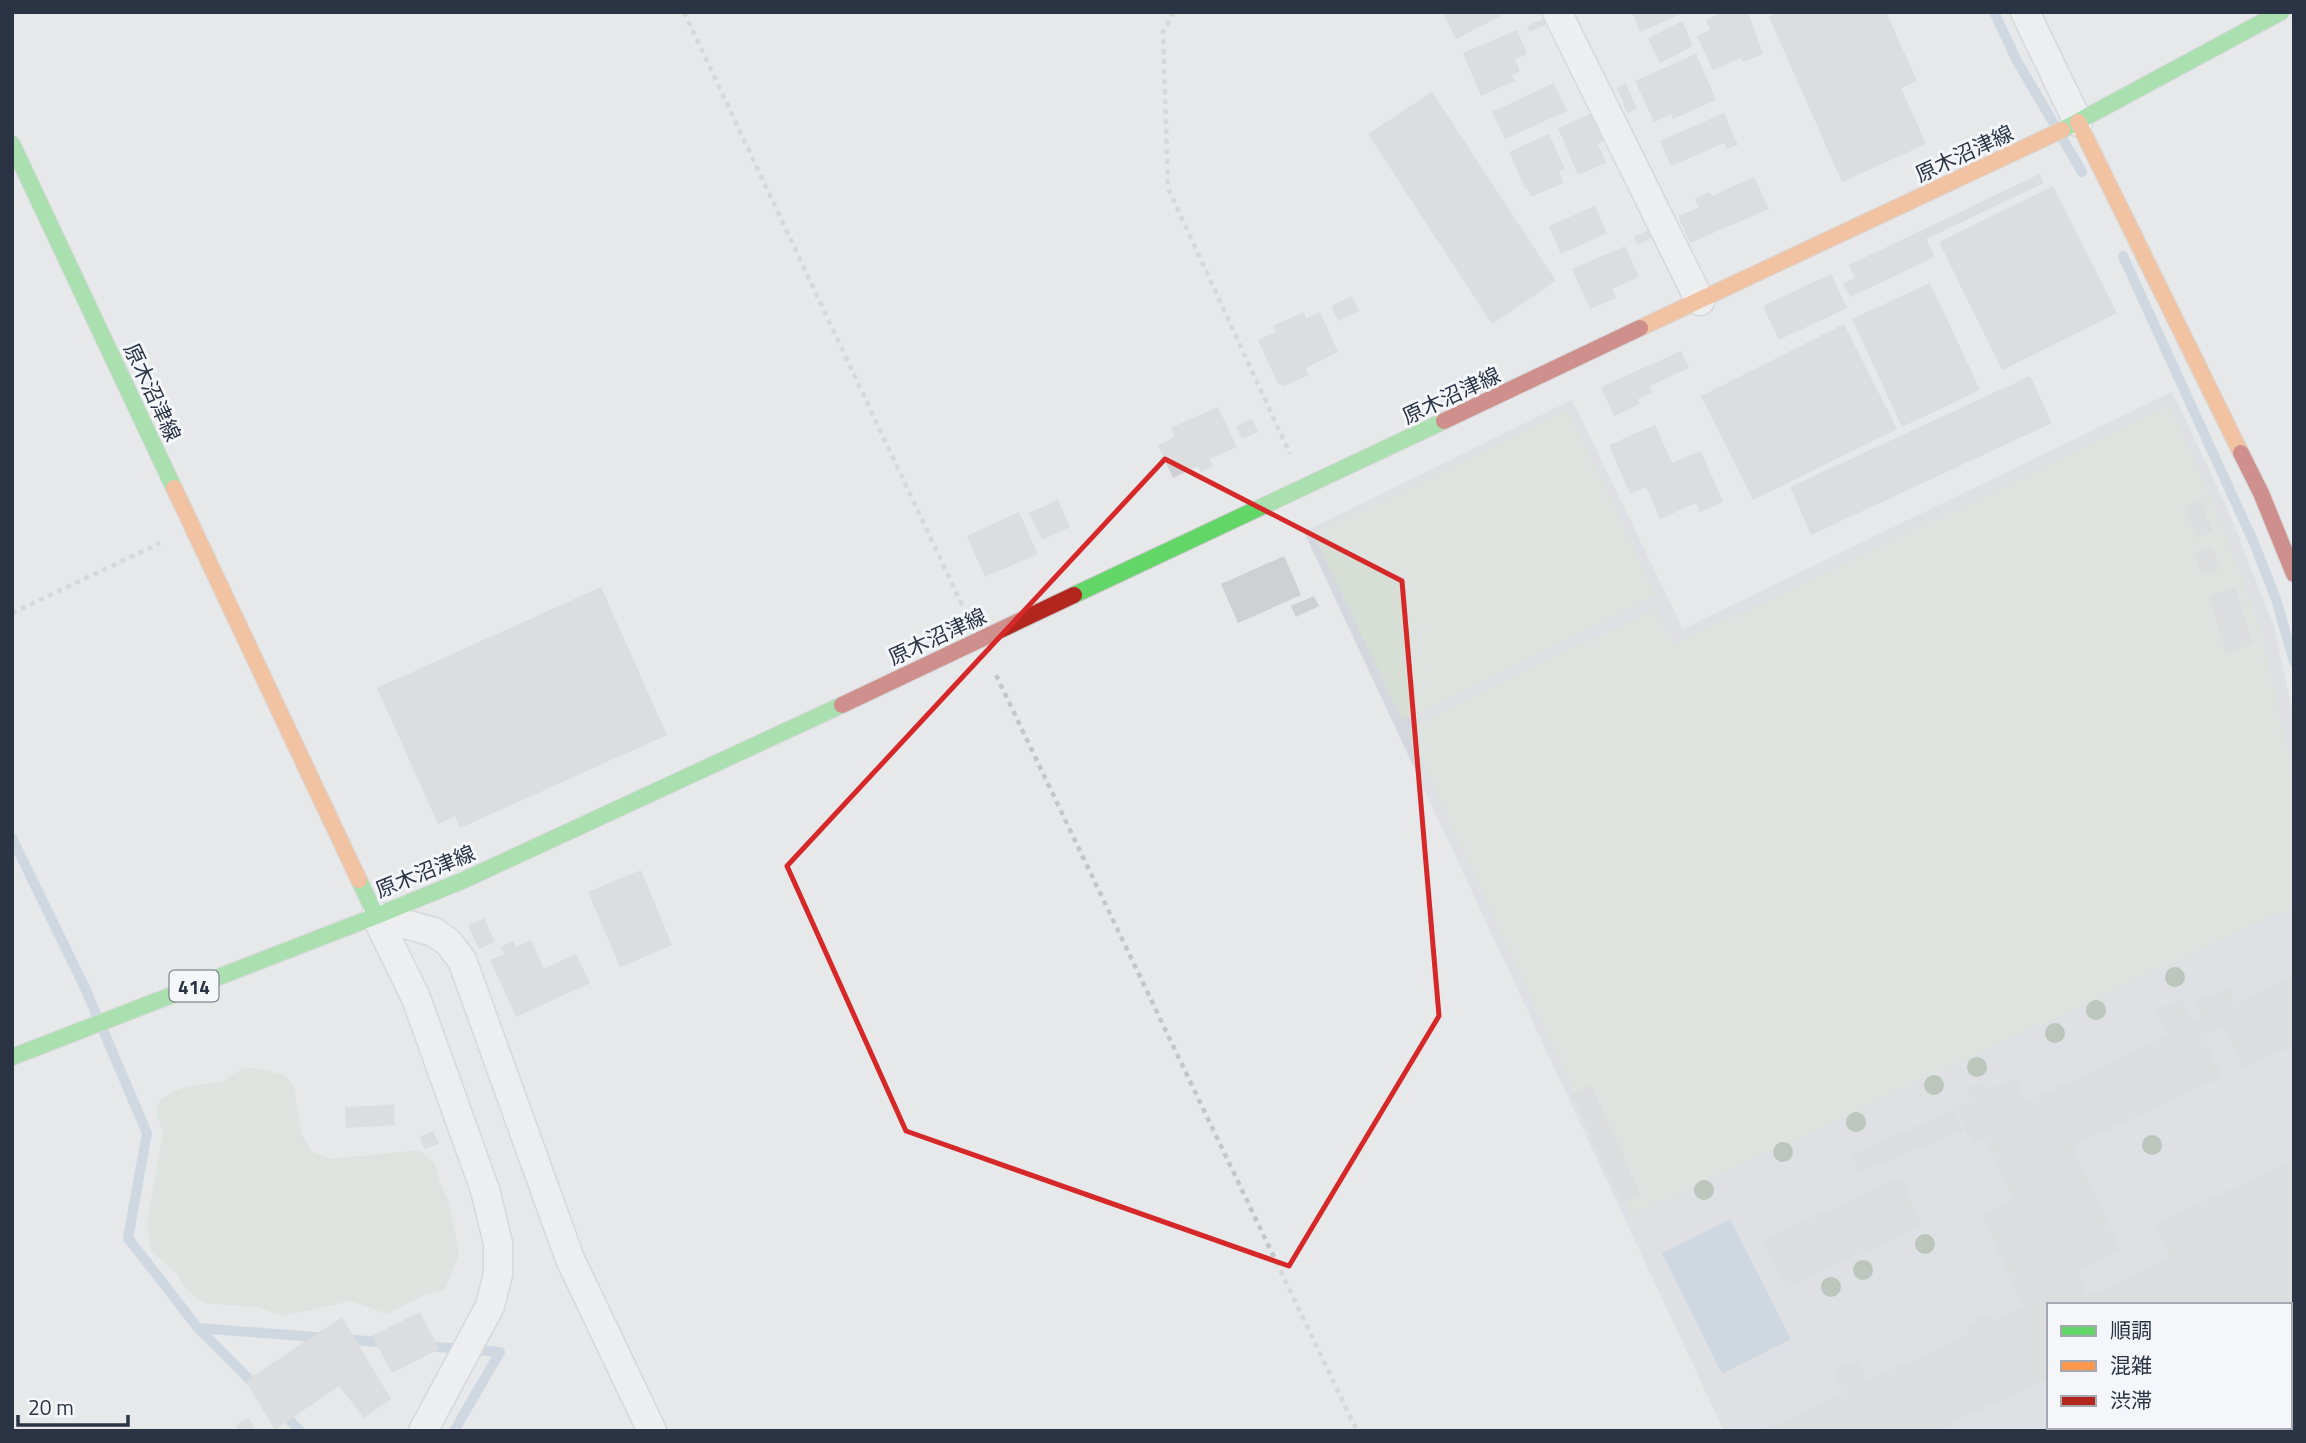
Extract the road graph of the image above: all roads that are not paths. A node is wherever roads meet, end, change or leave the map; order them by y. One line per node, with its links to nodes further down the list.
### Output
1 (1557, 12): 6 (street)
2 (2025, 12): 4 (street)
3 (2281, 12): 4 (main road, 原木沼津線)
4 (2078, 122): 6 (main road, 原木沼津線); 7 (main road)
5 (12, 144): 8 (main road, 原木沼津線)
6 (1700, 300): 8 (main road, 原木沼津線)
7 (2294, 574)
8 (376, 916): 9 (main road, 414); 10 (street); 11 (street)
9 (12, 1057)
10 (423, 1431)
11 (652, 1431)

